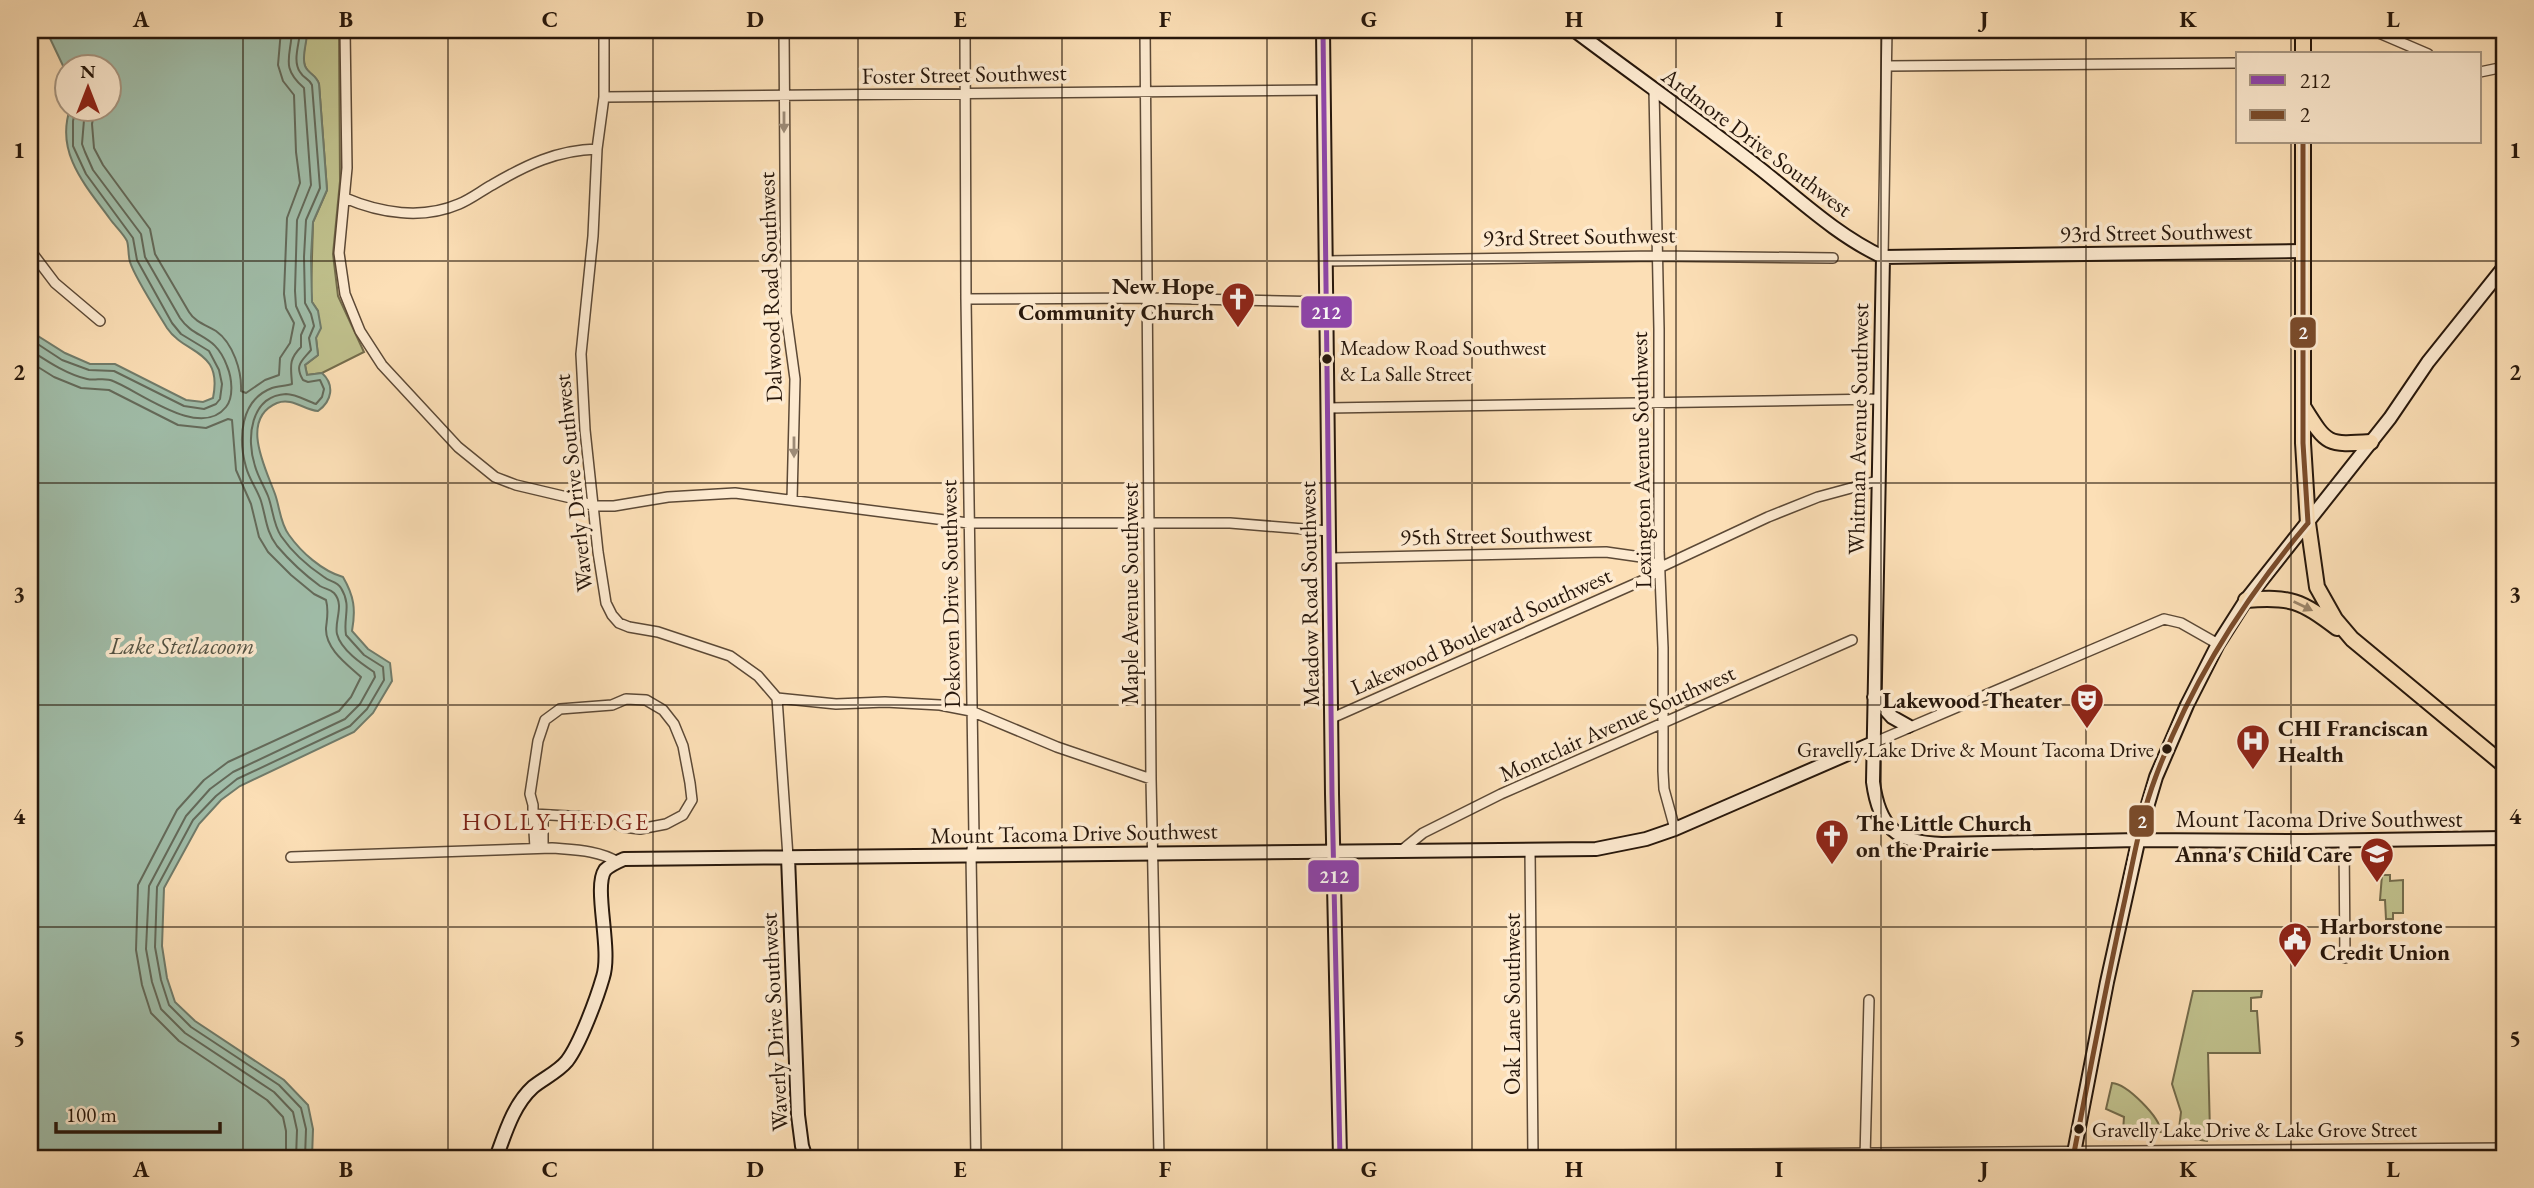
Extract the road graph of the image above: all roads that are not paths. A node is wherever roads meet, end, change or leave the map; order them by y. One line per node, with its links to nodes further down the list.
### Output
1 (345, 30): 25 (street)
2 (604, 30): 22 (street, Waverly Drive Southwest)
3 (784, 30): 21 (street, Dalwood Road Southwest)
4 (965, 30): 20 (street, Dekoven Drive Southwest)
5 (1145, 30): 19 (street, Maple Avenue Southwest)
6 (1324, 30): 17 (street, Meadow Road Southwest)
7 (1574, 30): 18 (street, Ardmore Drive Southwest)
8 (1887, 30): 14 (street, Whitman Avenue Southwest)
9 (2303, 30): 11 (main road)
10 (2372, 30): 12 (street)
11 (2303, 52)
12 (2423, 52)
13 (2236, 63): 14 (street)
14 (1887, 66): 29 (street, Whitman Avenue Southwest)
15 (2504, 67): 16 (street)
16 (2482, 72)
17 (1324, 90): 19 (street, Foster Street Southwest); 31 (street, Meadow Road Southwest)
18 (1654, 90): 28 (street, Lexington Avenue Southwest); 29 (street, Ardmore Drive Southwest)
19 (1146, 91): 20 (street, Foster Street Southwest); 33 (street, Maple Avenue Southwest)
20 (965, 93): 21 (street, Foster Street Southwest); 34 (street, Dekoven Drive Southwest)
21 (784, 95): 22 (street, Foster Street Southwest); 43 (street, Dalwood Road Southwest, one-way to 43)
22 (604, 97): 24 (street, Waverly Drive Southwest)
23 (2303, 144): 27 (main road)
24 (597, 149): 25 (street); 44 (street, Waverly Drive Southwest)
25 (345, 198): 44 (street)
26 (30, 250): 36 (street)
27 (2303, 251): 29 (street, 93rd Street Southwest); 39 (main road)
28 (1657, 256): 30 (street, 93rd Street Southwest); 31 (street, 93rd Street Southwest); 38 (street, Lexington Avenue Southwest)
29 (1883, 257): 37 (street, Whitman Avenue Southwest)
30 (1833, 258)
31 (1326, 261): 35 (street, Meadow Road Southwest)
32 (2504, 267): 41 (street)
33 (1148, 298): 34 (street); 35 (street); 45 (street, Maple Avenue Southwest)
34 (965, 299): 46 (street, Dekoven Drive Southwest)
35 (1327, 302): 40 (street, Meadow Road Southwest)
36 (100, 321)
37 (1880, 399): 38 (street); 42 (street, Whitman Avenue Southwest)
38 (1660, 404): 40 (street); 50 (street, Lexington Avenue Southwest)
39 (2303, 407): 41 (main road); 47 (main road)
40 (1328, 408): 48 (street, Meadow Road Southwest)
41 (2371, 442): 47 (street)
42 (1877, 481): 50 (street, Lakewood Boulevard Southwest); 55 (street, Whitman Avenue Southwest)
43 (792, 500): 44 (street); 46 (street)
44 (594, 506): 56 (street, Waverly Drive Southwest)
45 (1149, 522): 46 (street); 48 (street); 63 (street, Maple Avenue Southwest)
46 (968, 523): 57 (street, Dekoven Drive Southwest)
47 (2308, 523): 51 (street); 52 (main road)
48 (1329, 531): 49 (street, Meadow Road Southwest)
49 (1329, 558): 50 (street, 95th Street Southwest); 58 (street, Meadow Road Southwest)
50 (1661, 567): 58 (street, Lakewood Boulevard Southwest); 59 (street, Lexington Avenue Southwest)
51 (2246, 600): 52 (main road, one-way to 52); 54 (street)
52 (2352, 639): 62 (main road)
53 (1852, 640): 59 (street, Montclair Avenue Southwest)
54 (2218, 644): 60 (street); 68 (street)
55 (1874, 696): 60 (street); 61 (street, Whitman Avenue Southwest)
56 (776, 698): 57 (street); 77 (street, Waverly Drive Southwest)
57 (971, 711): 63 (street); 75 (street, Dekoven Drive Southwest)
58 (1332, 718): 74 (street, Meadow Road Southwest)
59 (1662, 725): 66 (street, Lexington Avenue Southwest); 71 (street, Montclair Avenue Southwest)
60 (1908, 726): 61 (street)
61 (1873, 743): 65 (street, Whitman Avenue Southwest); 66 (street, Mount Tacoma Drive Southwest)
62 (2504, 765)
63 (1151, 779): 73 (street, Maple Avenue Southwest)
64 (538, 815): 64 (street); 70 (street)
65 (1888, 825): 68 (street, Mount Tacoma Drive Southwest)
66 (1675, 829): 72 (street, Mount Tacoma Drive Southwest)
67 (2504, 838): 69 (street, Mount Tacoma Drive Southwest)
68 (2138, 840): 69 (street, Mount Tacoma Drive Southwest); 82 (street)
69 (2344, 840): 79 (street)
70 (539, 848): 76 (street); 78 (street)
71 (1402, 850): 72 (street, Mount Tacoma Drive Southwest); 74 (street, Mount Tacoma Drive Southwest)
72 (1530, 851): 83 (street, Oak Lane Southwest)
73 (1152, 852): 74 (street, Mount Tacoma Drive Southwest); 75 (street, Mount Tacoma Drive Southwest); 88 (street, Maple Avenue Southwest)
74 (1334, 853): 90 (street, Meadow Road Southwest)
75 (971, 855): 77 (street, Mount Tacoma Drive Southwest); 87 (street, Dekoven Drive Southwest)
76 (291, 857)
77 (788, 857): 78 (street, Mount Tacoma Drive Southwest); 86 (street, Waverly Drive Southwest)
78 (618, 862): 85 (street)
79 (2345, 958)
80 (1869, 1000): 84 (street)
81 (2504, 1148): 82 (street)
82 (2074, 1154): 84 (street)
83 (1533, 1156): 84 (street); 90 (street)
84 (1866, 1156)
85 (496, 1158)
86 (806, 1158)
87 (976, 1158)
88 (1159, 1158)
89 (1243, 1158): 90 (street)
90 (1340, 1158)

